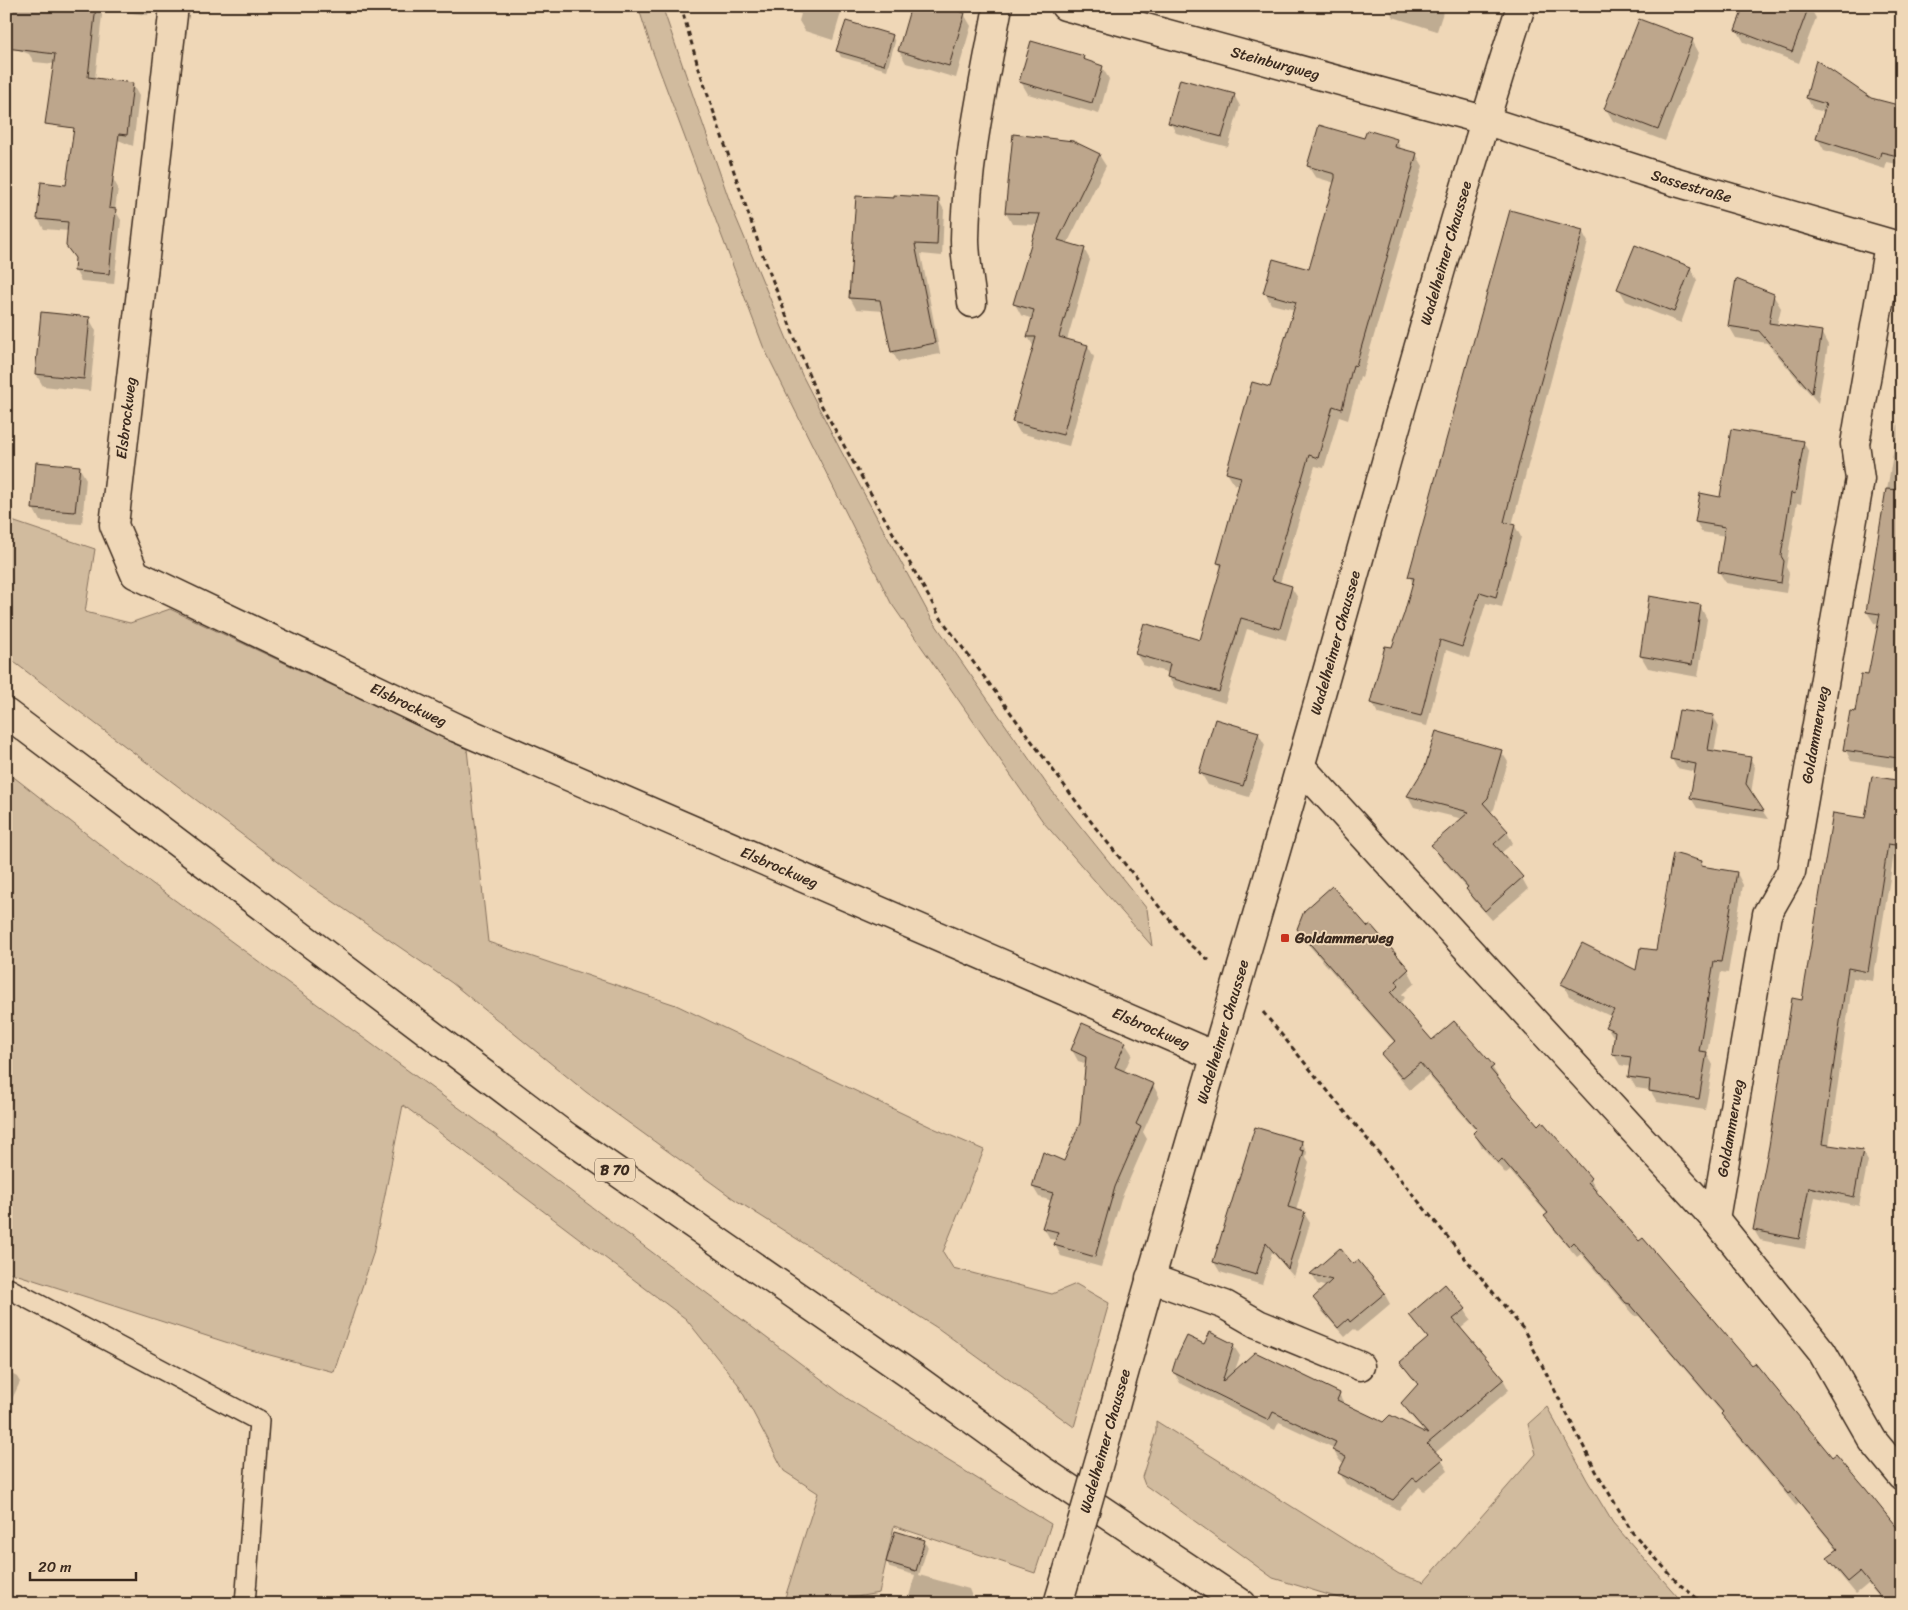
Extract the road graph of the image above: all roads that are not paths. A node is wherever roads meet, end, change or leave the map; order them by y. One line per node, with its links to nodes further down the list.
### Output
1 (174, 6): 10 (main road, Elsbrockweg)
2 (998, 6): 7 (main road)
3 (1065, 6): 5 (main road, Steinburgweg)
4 (1520, 6): 5 (main road, Wadelheimer Chaussee)
5 (1484, 120): 6 (main road, Sassestraße); 9 (main road, Wadelheimer Chaussee)
6 (1895, 246): 11 (main road, Goldammerweg)
7 (972, 303)
8 (6, 713): 18 (main road, B 70)
9 (1300, 767): 10 (main road, Wadelheimer Chaussee); 11 (main road)
10 (1215, 1056): 12 (main road, Wadelheimer Chaussee)
11 (1715, 1219): 15 (main road)
12 (1150, 1278): 14 (main road); 17 (main road, Wadelheimer Chaussee, bridge)
13 (6, 1287): 16 (lane)
14 (1360, 1366)
15 (1902, 1476)
16 (245, 1604)
17 (1058, 1604)
18 (1242, 1604)

